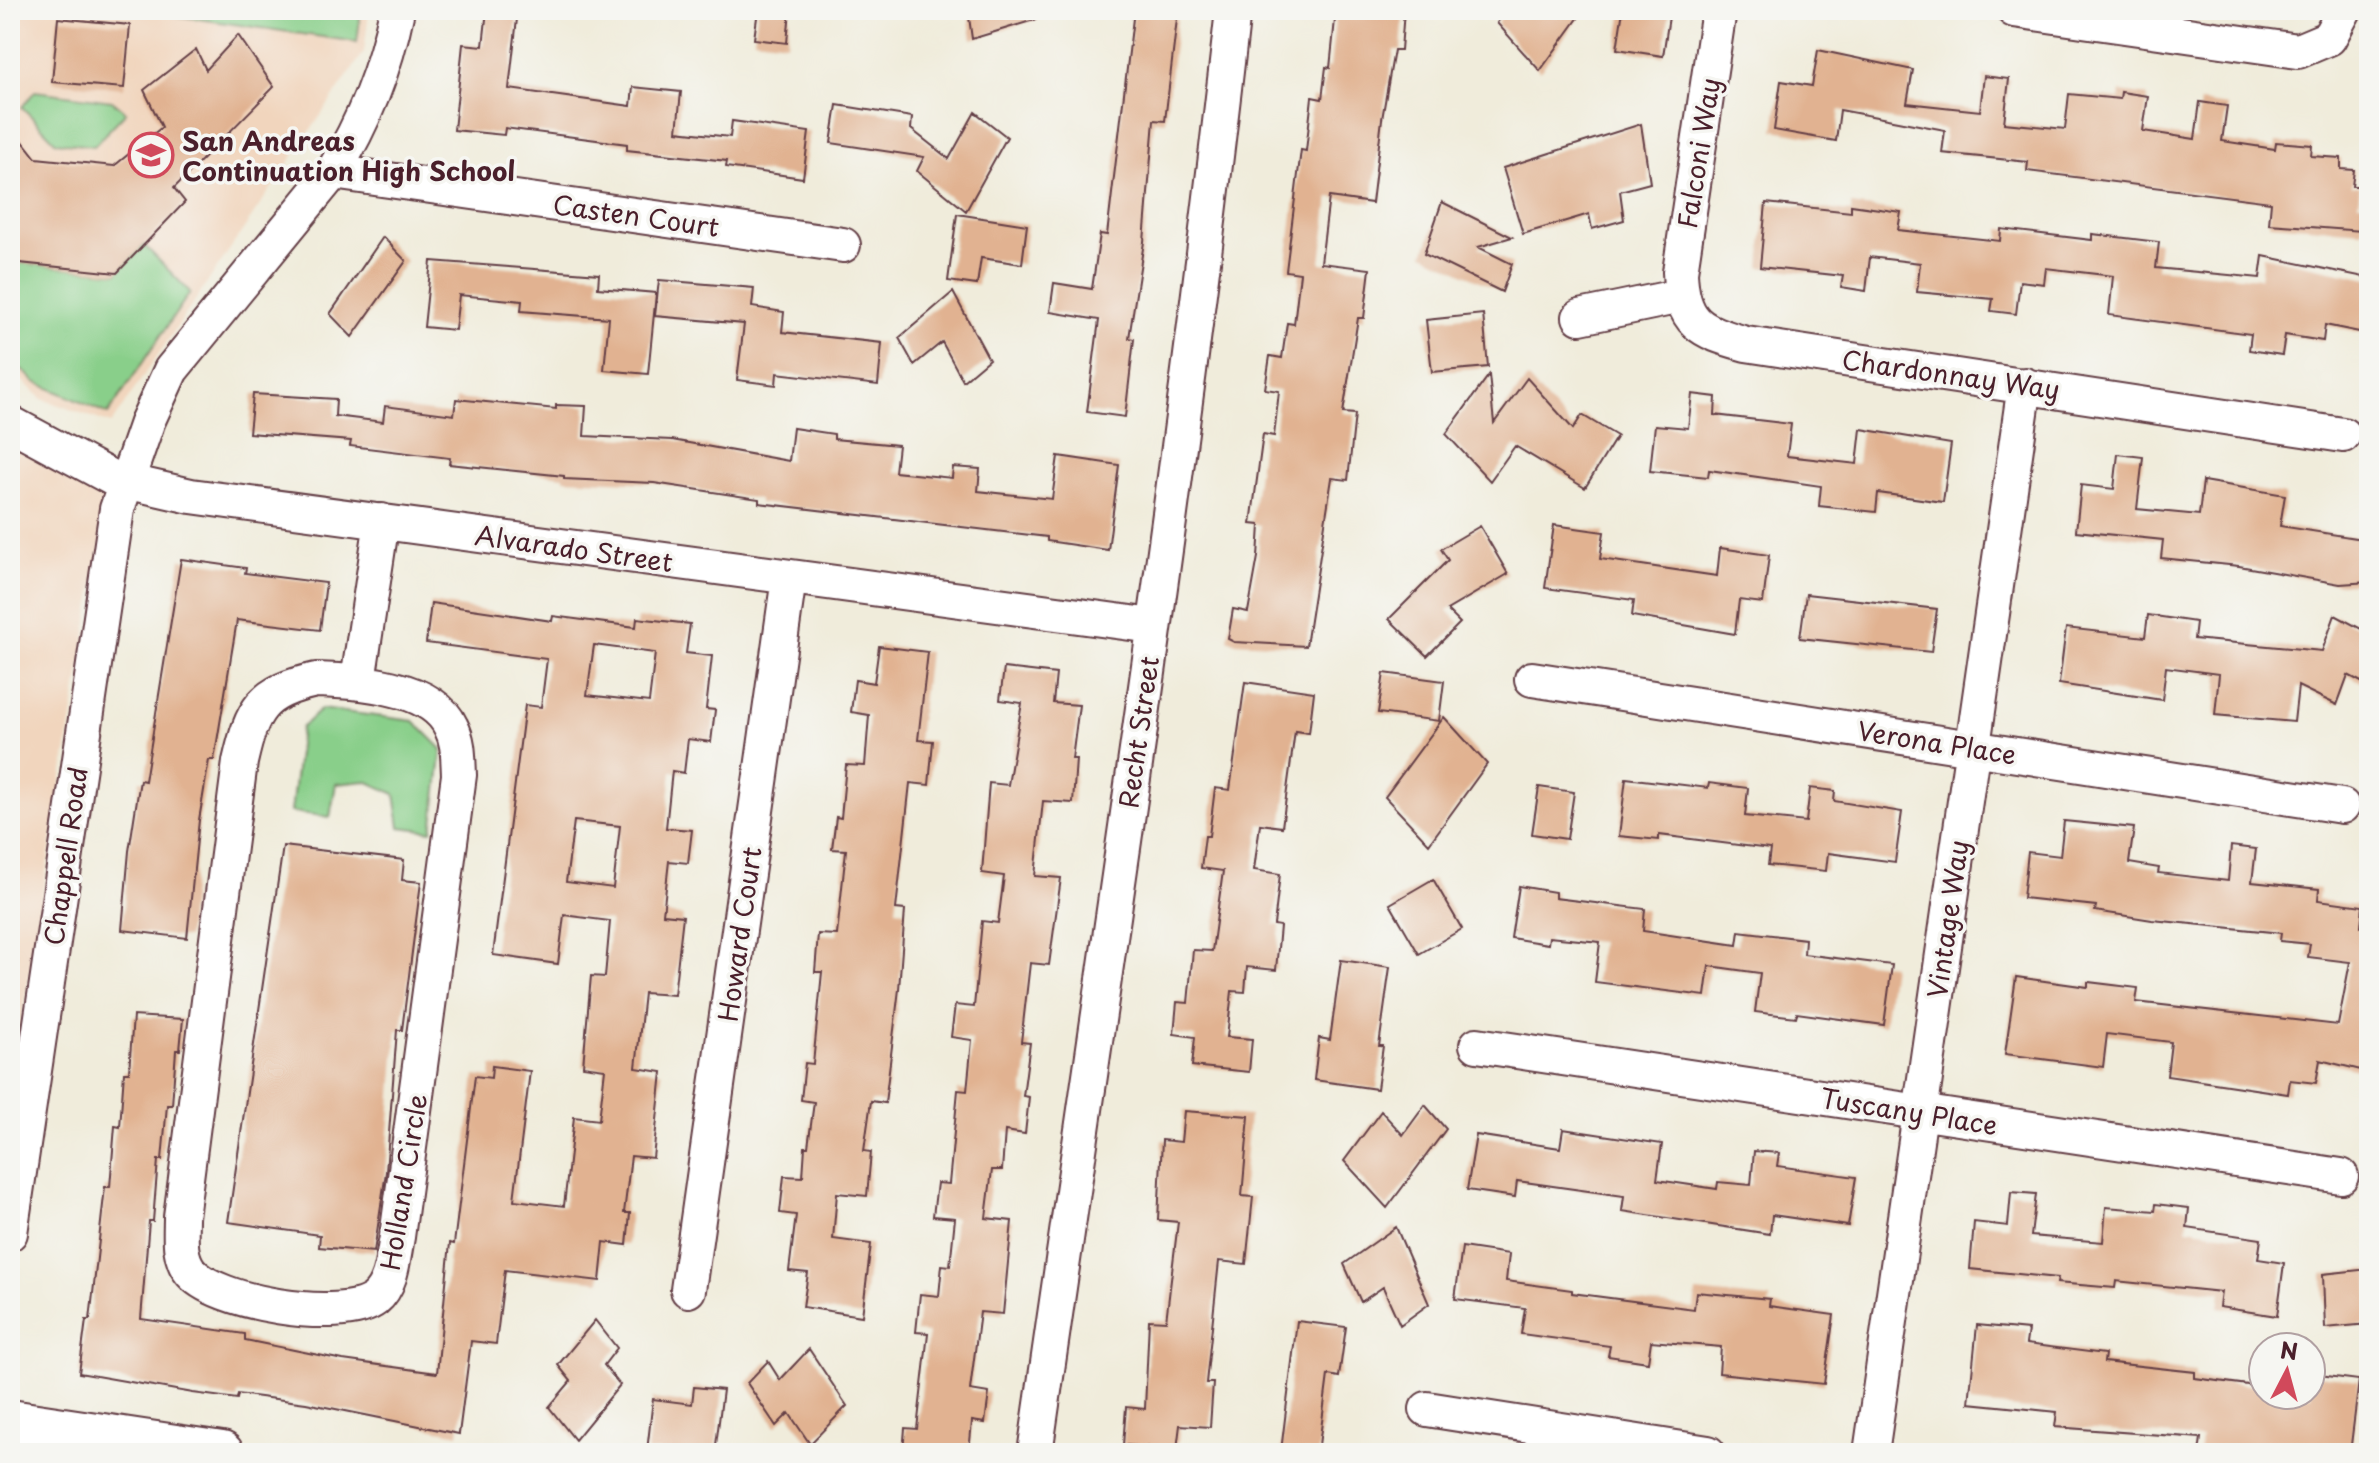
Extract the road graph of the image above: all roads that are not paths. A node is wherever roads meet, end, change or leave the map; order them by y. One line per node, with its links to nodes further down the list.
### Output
1 (397, 10): 6 (street, Chappell Road)
2 (1233, 10): 16 (street, Recht Street)
3 (1719, 10): 8 (street, Falconi Way)
4 (2014, 10): 5 (street)
5 (2344, 10)
6 (333, 172): 7 (street, Casten Court); 13 (street, Chappell Road)
7 (843, 245)
8 (1681, 296): 9 (street); 10 (street, Chardonnay Way)
9 (1580, 317)
10 (2025, 385): 12 (street, Chardonnay Way); 19 (street, Vintage Way)
11 (10, 423): 13 (street, Alvarado Street)
12 (2343, 435)
13 (126, 480): 14 (street, Alvarado Street); 24 (street, Chappell Road)
14 (382, 521): 15 (street, Alvarado Street); 18 (street)
15 (789, 578): 16 (street, Alvarado Street); 25 (street, Howard Court)
16 (1153, 626): 29 (street, Recht Street)
17 (1532, 679): 19 (street, Verona Place)
18 (358, 681): 18 (street, Holland Circle)
19 (1972, 748): 20 (street, Verona Place); 22 (street, Vintage Way)
20 (2342, 806)
21 (1477, 1045): 22 (street, Tuscany Place)
22 (1919, 1112): 23 (street, Tuscany Place); 31 (street, Vintage Way)
23 (2341, 1176)
24 (10, 1233)
25 (688, 1290)
26 (1427, 1409): 30 (street)
27 (10, 1421): 28 (street)
28 (222, 1453)
29 (1035, 1453)
30 (1708, 1453)
31 (1871, 1453)

